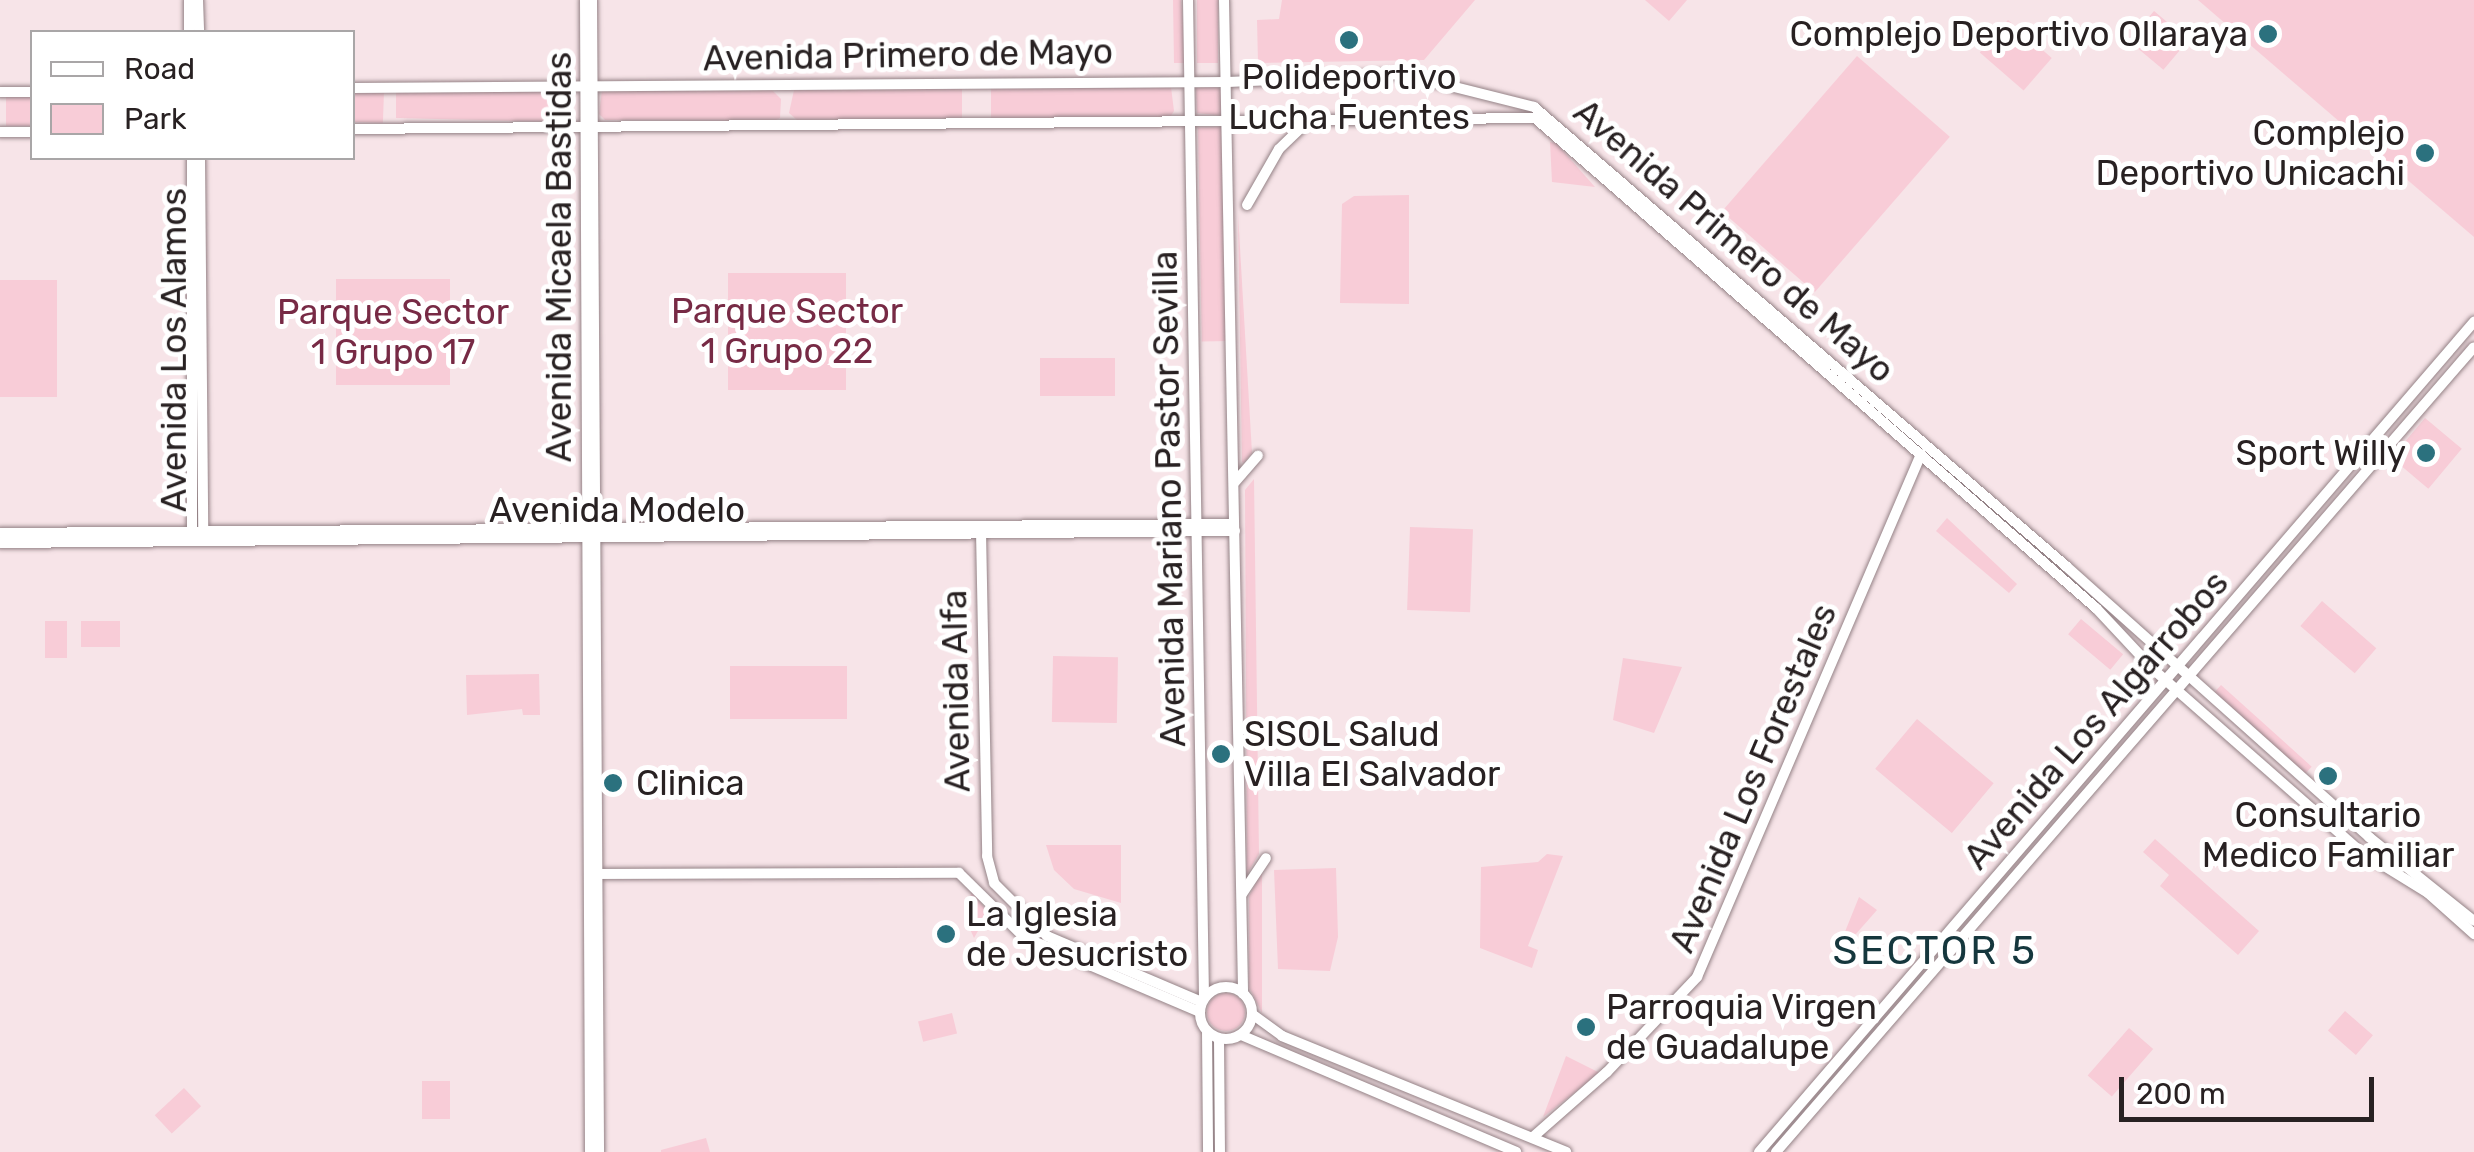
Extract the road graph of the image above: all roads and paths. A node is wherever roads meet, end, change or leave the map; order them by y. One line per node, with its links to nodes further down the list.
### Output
1 (189, 0): 7 (street)
2 (198, 0): 8 (street)
3 (584, 0): 11 (street, Avenida Micaela Bastidas)
4 (592, 0): 11 (street, Avenida Micaela Bastidas)
5 (1188, 0): 9 (street, Avenida Mariano Pastor Sevilla)
6 (1224, 0): 10 (street, Avenida Mariano Pastor Sevilla)
7 (189, 30)
8 (199, 30)
9 (1190, 80): 10 (street, Avenida Primero de Mayo); 11 (street, Avenida Primero de Mayo); 15 (street, Avenida Mariano Pastor Sevilla)
10 (1228, 82): 16 (street, Avenida Mariano Pastor Sevilla); 27 (street, Avenida Primero de Mayo)
11 (590, 85): 12 (street, Avenida Primero de Mayo); 18 (street, Avenida Micaela Bastidas)
12 (355, 88)
13 (0, 92): 14 (street)
14 (30, 92)
15 (1190, 120): 16 (street, Avenida Primero de Mayo); 18 (street, Avenida Primero de Mayo); 32 (street, Avenida Mariano Pastor Sevilla)
16 (1231, 120): 17 (street, Avenida Primero de Mayo); 30 (street, Avenida Mariano Pastor Sevilla)
17 (1309, 120): 24 (street); 27 (street, Avenida Primero de Mayo)
18 (589, 126): 19 (street, Avenida Primero de Mayo); 36 (street, Avenida Micaela Bastidas)
19 (355, 129)
20 (0, 132): 21 (street)
21 (30, 132)
22 (192, 160): 37 (street, Avenida Los Alamos)
23 (200, 160): 37 (street, Avenida Los Alamos)
24 (1246, 205)
25 (2474, 322): 29 (street, Avenida Los Algarrobos)
26 (2474, 347): 31 (street, Avenida Los Algarrobos)
27 (1924, 451): 39 (street, Avenida Primero de Mayo); 41 (street, Avenida Primero de Mayo); 54 (street, Avenida Los Forestales)
28 (1258, 456): 30 (street)
29 (2343, 474): 31 (street); 39 (street, Avenida Los Algarrobos)
30 (1234, 483): 33 (street, Avenida Mariano Pastor Sevilla)
31 (2356, 485): 40 (street, Avenida Los Algarrobos)
32 (1197, 528): 33 (street, Avenida Modelo); 34 (street, Avenida Modelo); 49 (street, Avenida Mariano Pastor Sevilla)
33 (1235, 528): 45 (street, Avenida Mariano Pastor Sevilla)
34 (981, 530): 36 (street, Avenida Modelo); 49 (street, Avenida Alfa)
35 (0, 533): 37 (street, Avenida Modelo)
36 (592, 533): 37 (street, Avenida Modelo); 44 (street, Avenida Micaela Bastidas)
37 (198, 536): 38 (street, Avenida Modelo)
38 (0, 542)
39 (2177, 668): 40 (street, Avenida Primero de Mayo); 41 (street, Avenida Los Algarrobos)
40 (2190, 678): 42 (street, Avenida Los Algarrobos); 46 (street, Avenida Primero de Mayo)
41 (2168, 682): 42 (street, Avenida Primero de Mayo); 61 (street, Avenida Los Algarrobos)
42 (2178, 692): 47 (street, Avenida Primero de Mayo); 62 (street, Avenida Los Algarrobos)
43 (1266, 858): 45 (street)
44 (594, 874): 49 (street); 55 (street); 56 (street)
45 (1241, 895): 48 (street, Avenida Mariano Pastor Sevilla)
46 (2474, 921)
47 (2474, 934)
48 (1243, 994): 49 (street); 50 (street)
49 (1202, 1004): 51 (street)
50 (1252, 1014): 52 (street); 54 (street)
51 (1207, 1031): 53 (street); 57 (street)
52 (1241, 1035): 53 (street); 59 (street)
53 (1219, 1038): 58 (street)
54 (1533, 1137): 60 (street)
55 (590, 1152)
56 (599, 1152)
57 (1208, 1152)
58 (1220, 1152)
59 (1516, 1152)
60 (1566, 1152)
61 (1759, 1152)
62 (1776, 1152)

